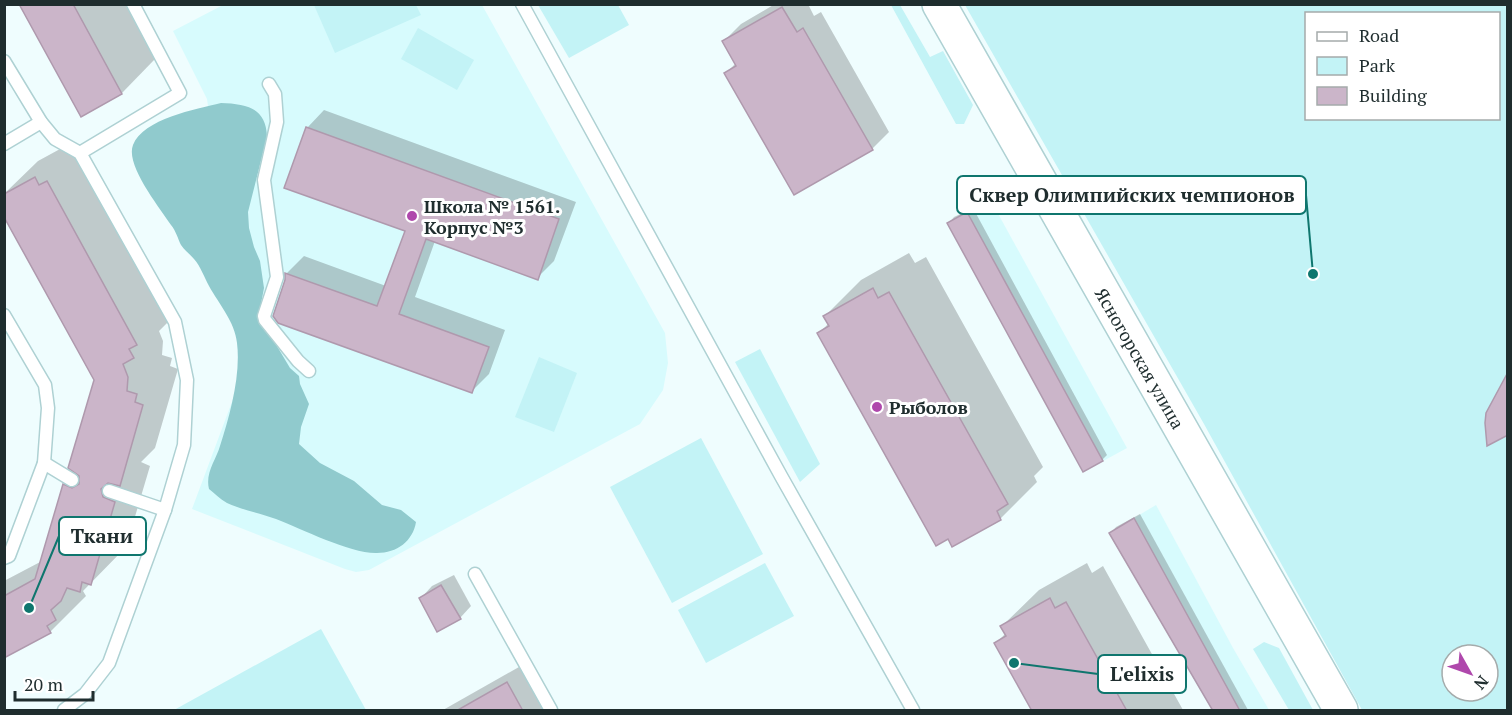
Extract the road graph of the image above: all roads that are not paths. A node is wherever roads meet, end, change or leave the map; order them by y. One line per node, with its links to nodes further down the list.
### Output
1 (133, 4): 8 (lane)
2 (522, 4): 19 (lane)
3 (939, 4): 20 (main road, Ясногорская улица)
4 (4, 62): 6 (lane)
5 (269, 84): 10 (lane)
6 (41, 122): 7 (lane); 8 (lane)
7 (4, 144)
8 (80, 153): 14 (lane)
9 (4, 315): 11 (lane)
10 (309, 371)
11 (44, 463): 12 (lane); 15 (lane)
12 (72, 480)
13 (109, 491): 14 (lane)
14 (165, 510): 17 (lane)
15 (4, 558)
16 (475, 574): 18 (lane)
17 (64, 711)
18 (551, 711)
19 (913, 711)
20 (1341, 711)

